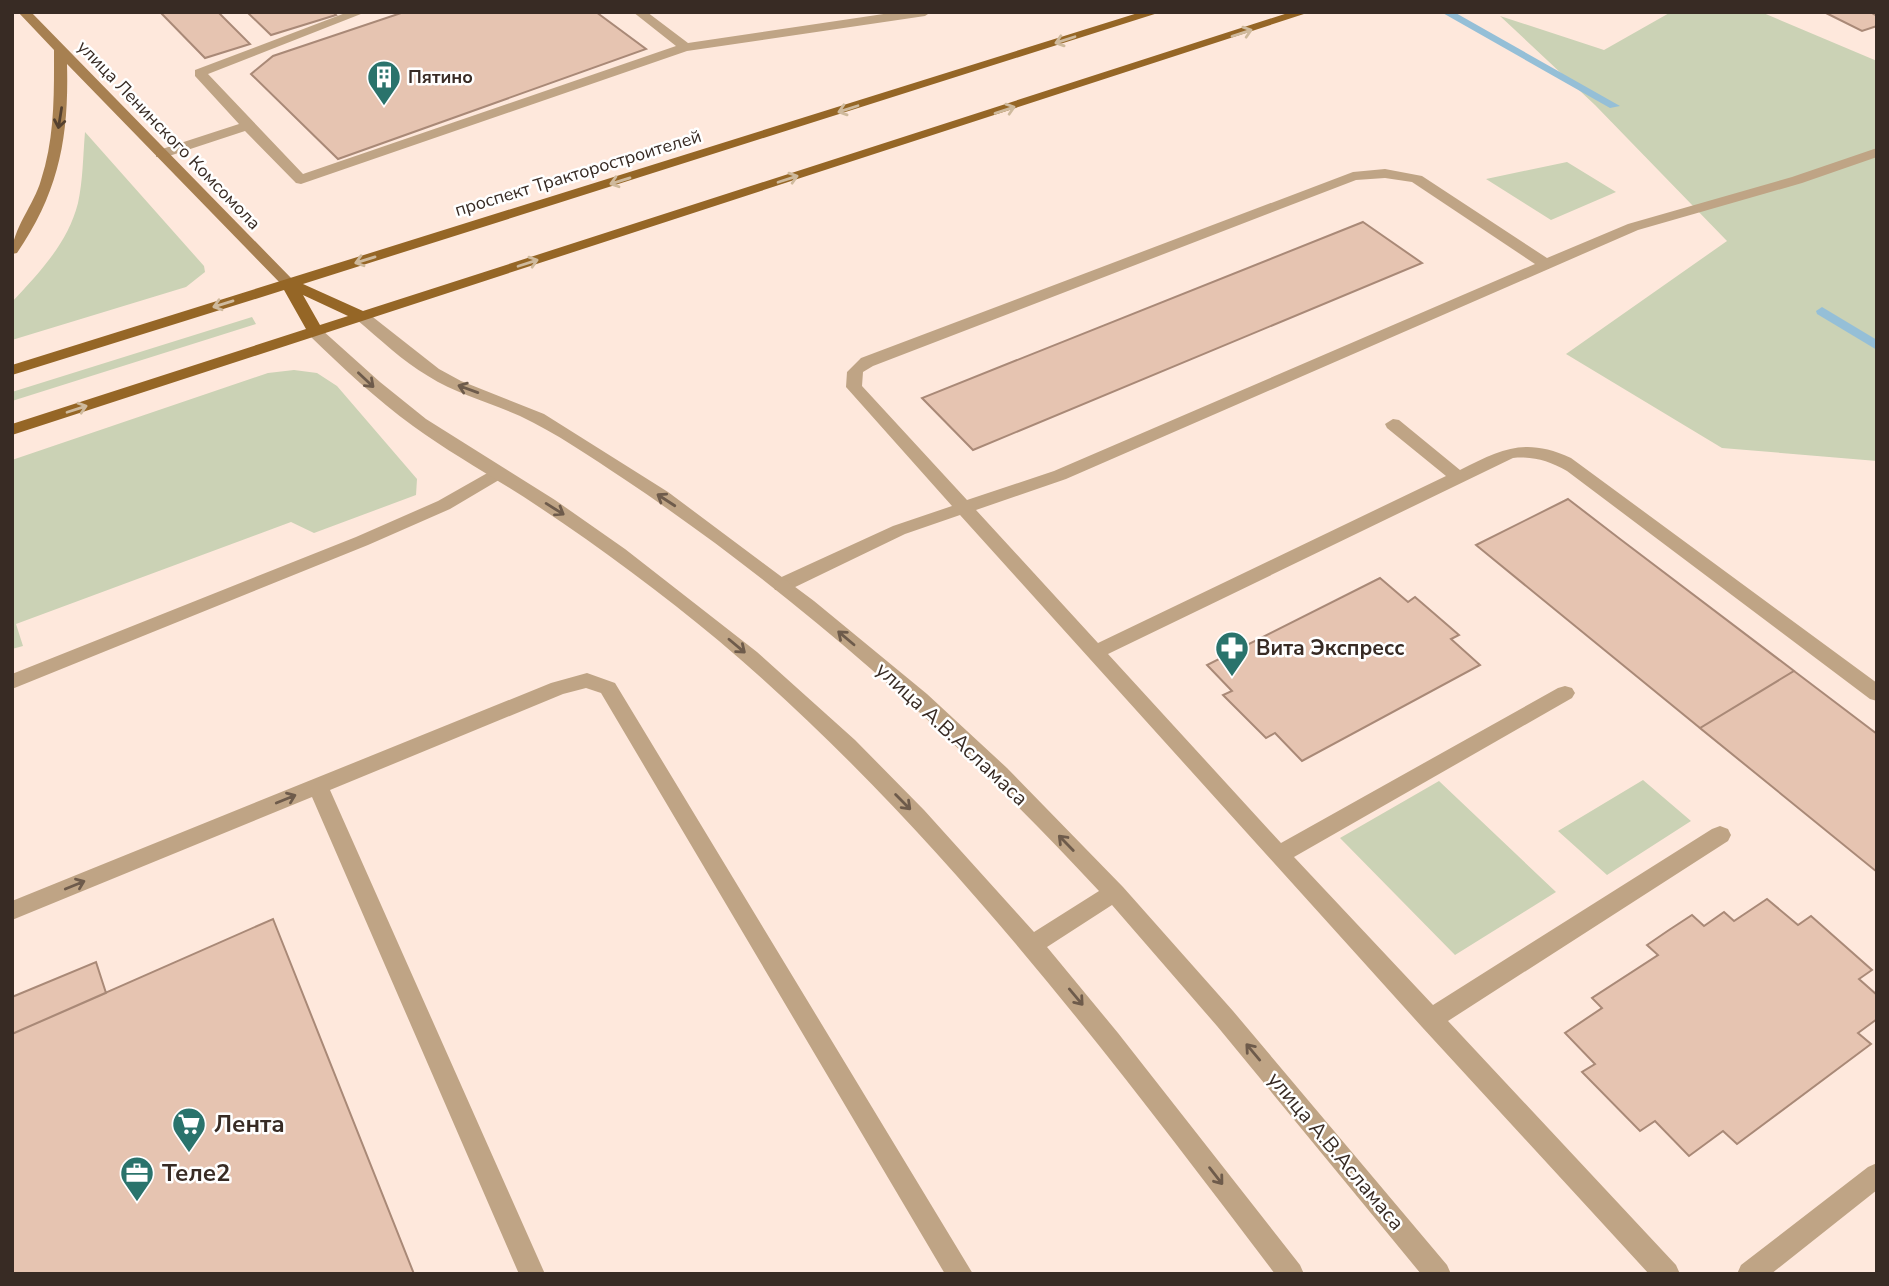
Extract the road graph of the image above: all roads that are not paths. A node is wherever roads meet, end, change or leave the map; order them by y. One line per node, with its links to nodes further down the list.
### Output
1 (24, 12): 8 (main road, улица Ленинского Комсомола)
2 (360, 12): 9 (street)
3 (639, 12): 7 (street)
4 (925, 12): 7 (street)
5 (1155, 12): 14 (main road, проспект Тракторостроителей, one-way to 14)
6 (1304, 12): 15 (main road, one-way to 6)
7 (685, 47): 9 (street)
8 (60, 50): 11 (main road, улица Ленинского Комсомола); 12 (main road, one-way to 12)
9 (248, 126): 11 (street)
10 (1877, 152): 13 (street)
11 (161, 154): 14 (main road, улица Ленинского Комсомола)
12 (12, 250)
13 (1547, 265): 22 (street); 22 (street)
14 (288, 284): 15 (main road); 16 (main road); 17 (main road, проспект Тракторостроителей, one-way to 17)
15 (363, 317): 16 (main road); 23 (street, улица А.В.Асламаса, one-way to 15)
16 (316, 333): 19 (main road, one-way to 16); 20 (street, one-way to 20)
17 (12, 370)
18 (1393, 424): 21 (street)
19 (12, 430)
20 (498, 473): 25 (street); 33 (street, one-way to 33)
21 (1458, 477): 24 (street); 27 (street)
22 (965, 508): 23 (street); 24 (street)
23 (782, 585): 31 (street, улица А.В.Асламаса, one-way to 23)
24 (1096, 652): 30 (street)
25 (12, 682)
26 (1565, 694): 30 (street)
27 (1877, 694)
28 (318, 786): 32 (street, one-way to 28); 36 (street); 37 (street)
29 (1720, 835): 34 (street)
30 (1279, 855): 34 (street)
31 (1113, 893): 33 (street); 39 (street, улица А.В.Асламаса, one-way to 31)
32 (12, 911)
33 (1032, 945): 38 (street, one-way to 38)
34 (1430, 1020): 40 (street)
35 (1877, 1174): 41 (street)
36 (532, 1274)
37 (960, 1274)
38 (1292, 1274)
39 (1437, 1274)
40 (1667, 1274)
41 (1750, 1274)

